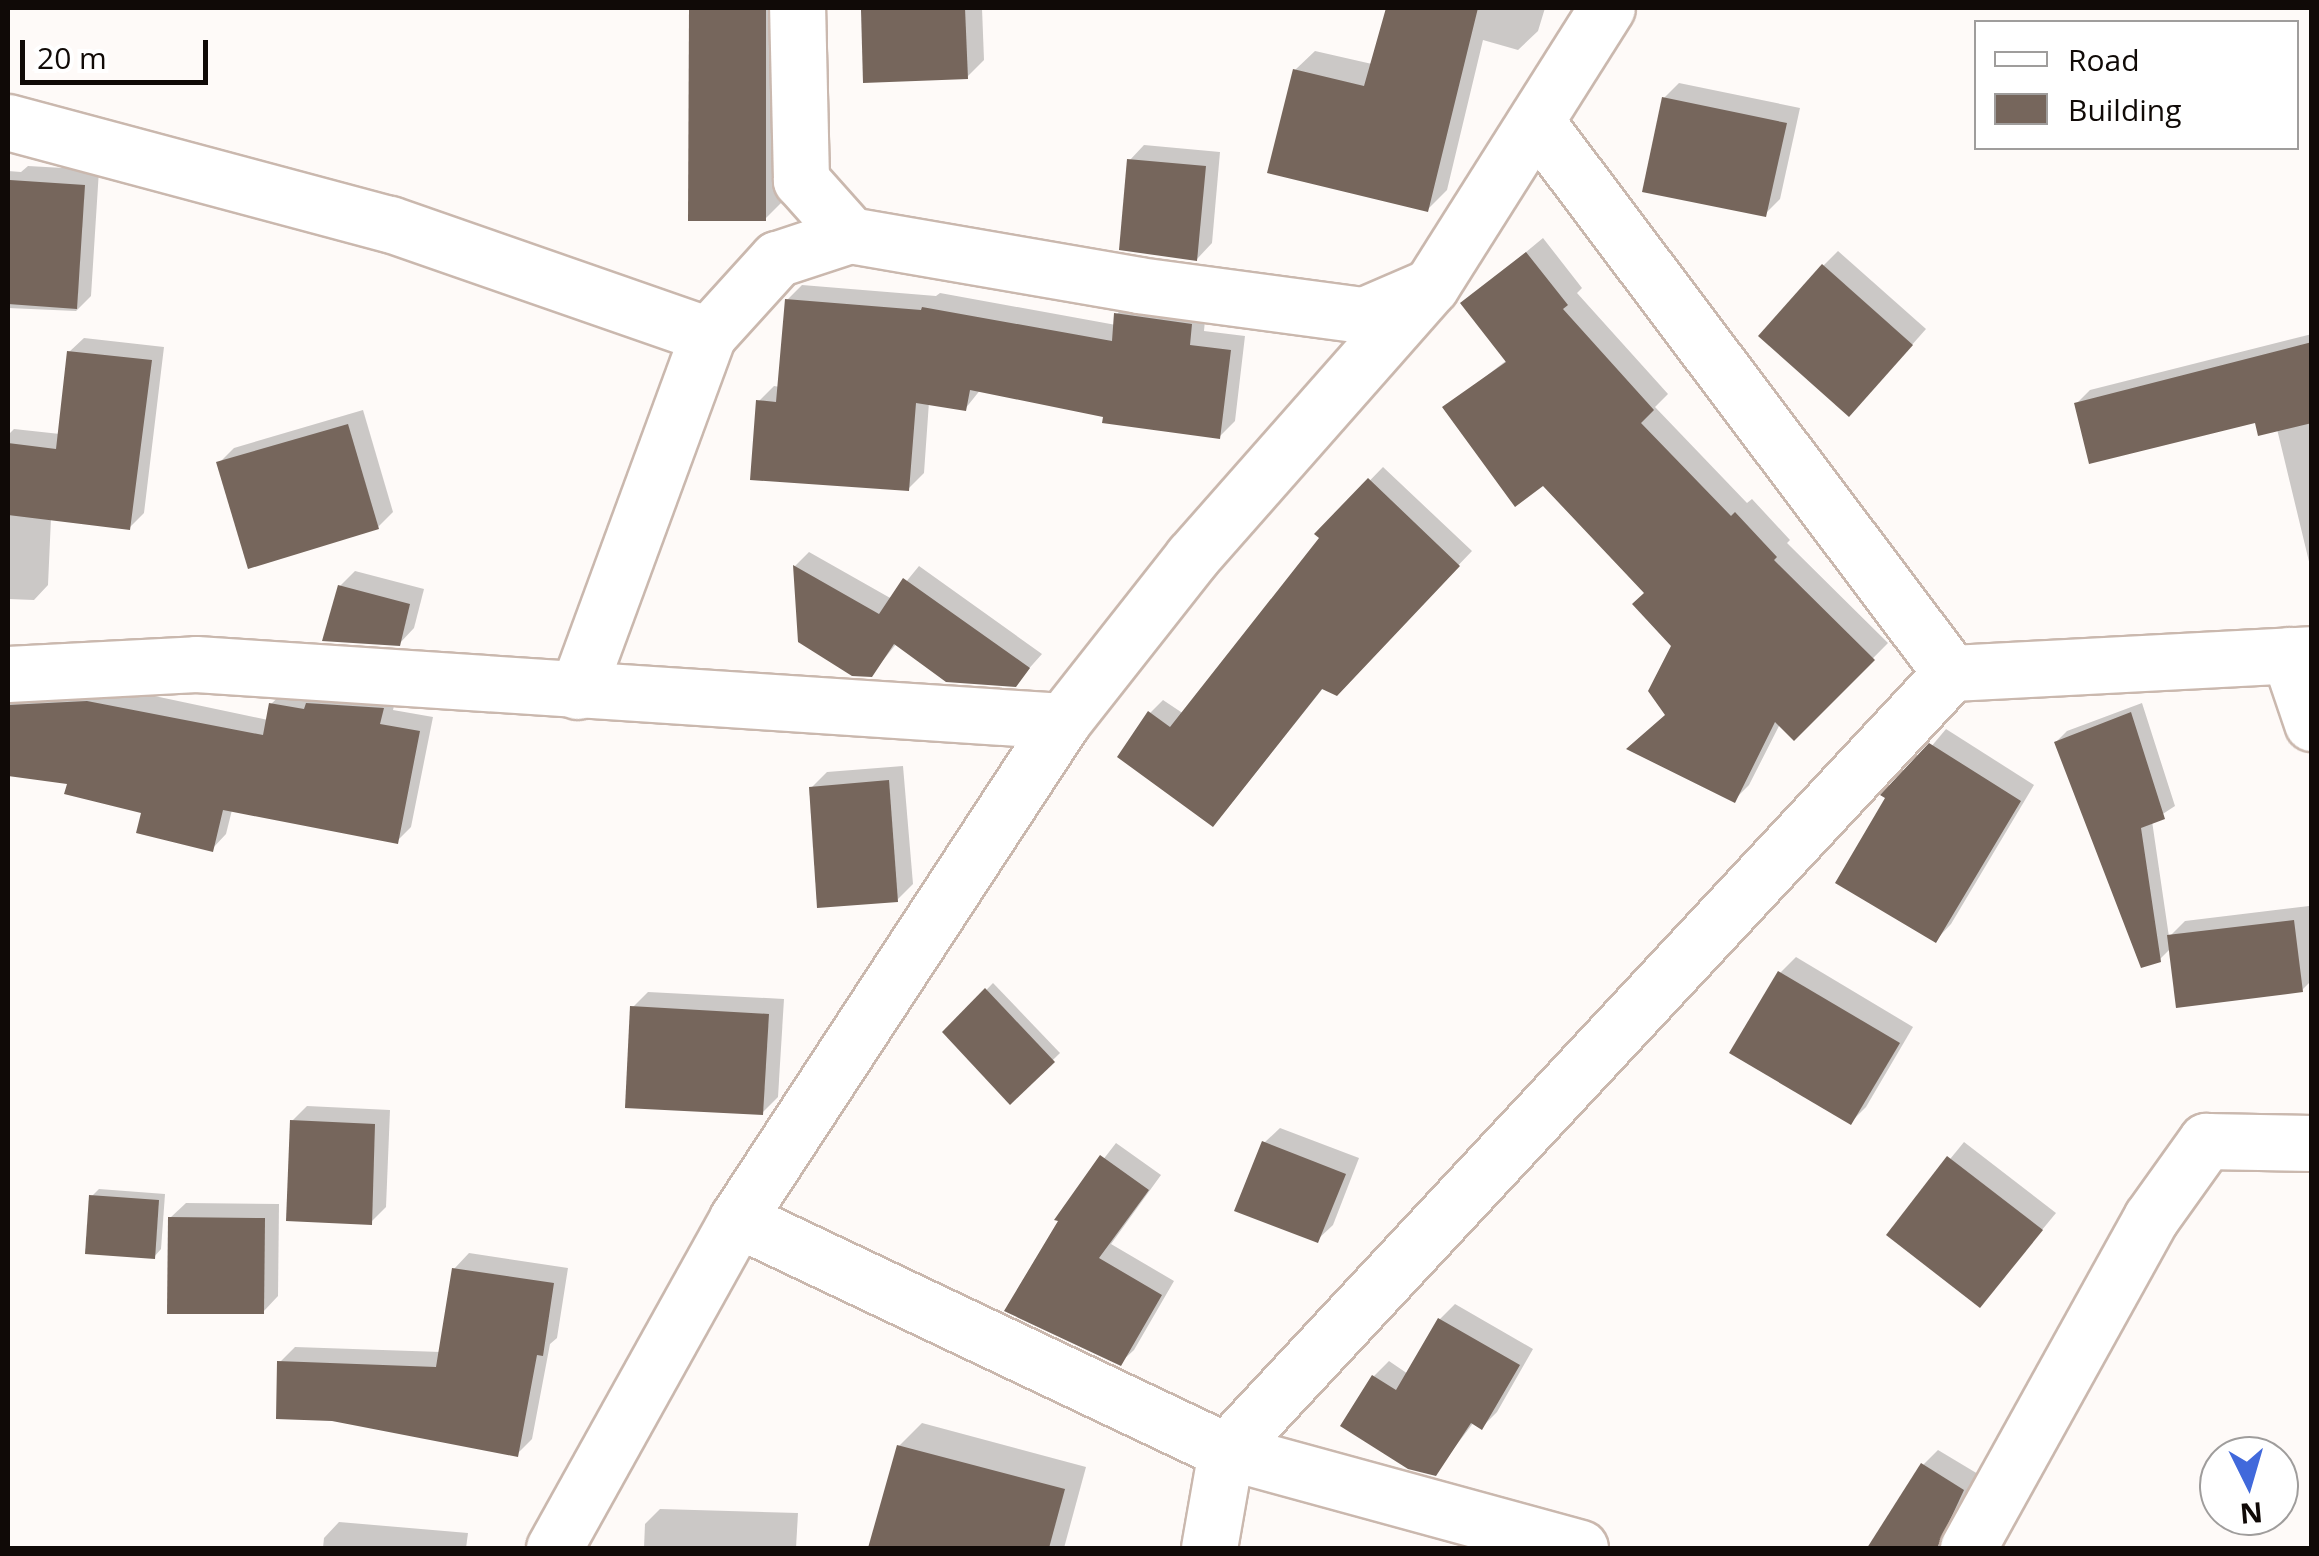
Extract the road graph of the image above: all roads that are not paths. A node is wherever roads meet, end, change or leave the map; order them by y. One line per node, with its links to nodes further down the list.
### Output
1 (797, 8): 5 (street)
2 (1608, 8): 4 (street)
3 (8, 122): 7 (street)
4 (1536, 122): 6 (street); 10 (street)
5 (850, 235): 6 (street); 7 (street)
6 (1431, 286): 12 (street)
7 (708, 335): 11 (street)
8 (2300, 655): 10 (street); 13 (street)
9 (8, 674): 11 (street)
10 (1951, 674): 16 (street)
11 (577, 692): 12 (street)
12 (1063, 721): 15 (street)
13 (2312, 723)
14 (2312, 1142): 20 (street)
15 (737, 1219): 16 (street); 17 (street)
16 (1226, 1451): 18 (street); 19 (street)
17 (554, 1548)
18 (1210, 1548)
19 (1580, 1548)
20 (1968, 1548)

